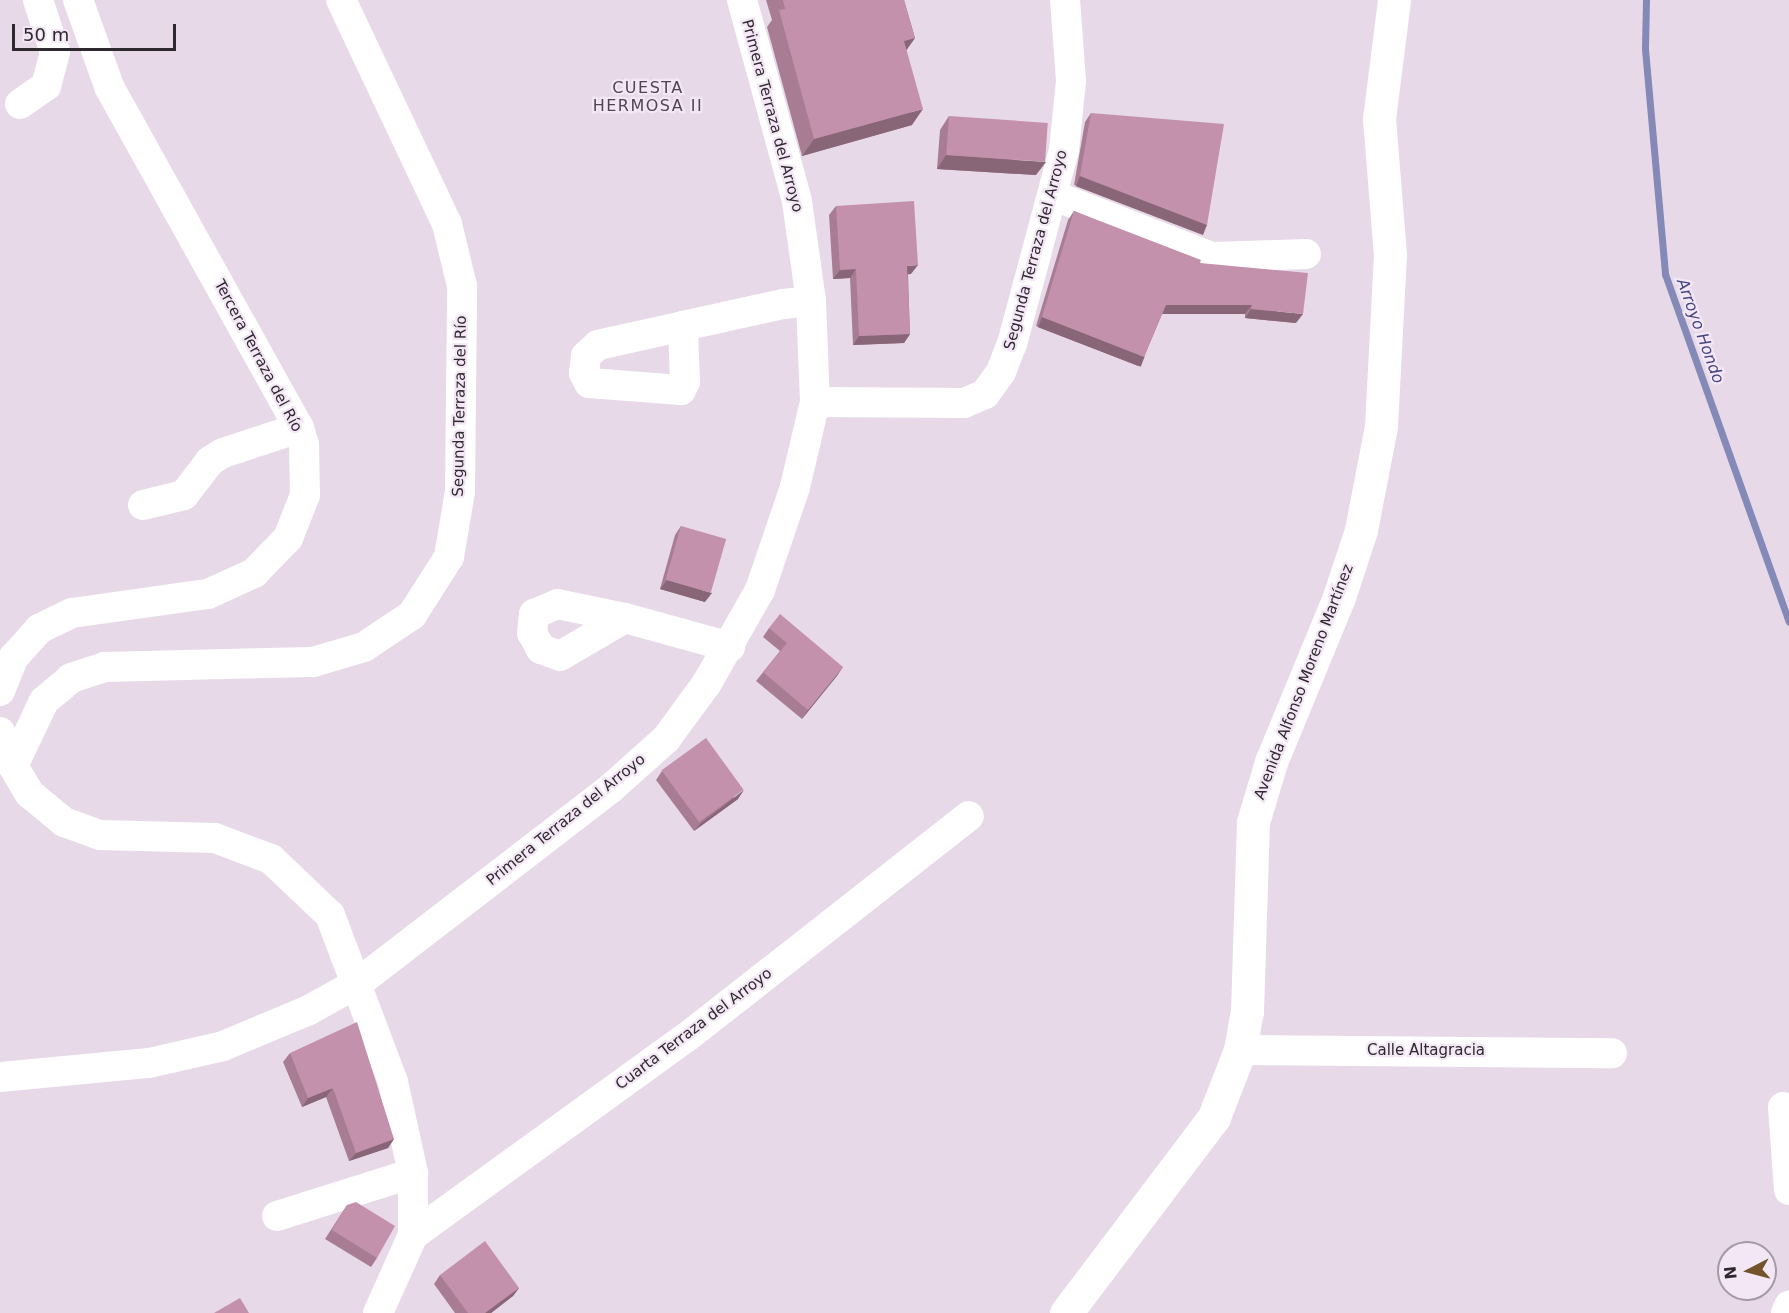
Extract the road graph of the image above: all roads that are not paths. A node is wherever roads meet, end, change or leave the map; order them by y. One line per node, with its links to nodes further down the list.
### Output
1 (38, 0): 7 (street)
2 (78, 0): 13 (street, Tercera Terraza del Río)
3 (341, 0): 19 (street, Segunda Terraza del Río)
4 (742, 0): 10 (street, Primera Terraza del Arroyo)
5 (1065, 0): 8 (street, Segunda Terraza del Arroyo)
6 (1394, 0): 22 (main road, Avenida Alfonso Moreno Martínez)
7 (20, 104)
8 (1052, 195): 9 (street); 12 (street, Segunda Terraza del Arroyo)
9 (1306, 254)
10 (811, 301): 11 (street); 12 (street, Primera Terraza del Arroyo)
11 (683, 326)
12 (814, 402): 16 (street, Primera Terraza del Arroyo)
13 (299, 428): 14 (street); 17 (street, Tercera Terraza del Río)
14 (143, 505)
15 (625, 618): 16 (street)
16 (729, 647): 21 (street, Primera Terraza del Arroyo)
17 (0, 691)
18 (0, 732): 19 (street)
19 (13, 766): 21 (street)
20 (969, 816): 29 (street, Cuarta Terraza del Arroyo)
21 (358, 983): 24 (street, Primera Terraza del Arroyo); 26 (street)
22 (1240, 1050): 23 (street, Calle Altagracia); 32 (main road, Avenida Alfonso Moreno Martínez)
23 (1612, 1053)
24 (0, 1077)
25 (1783, 1107): 27 (street)
26 (412, 1173): 28 (street); 29 (street)
27 (1789, 1190)
28 (277, 1216)
29 (413, 1235): 31 (street)
30 (1789, 1306): 33 (street)
31 (378, 1313)
32 (1066, 1313)
33 (1786, 1313)

